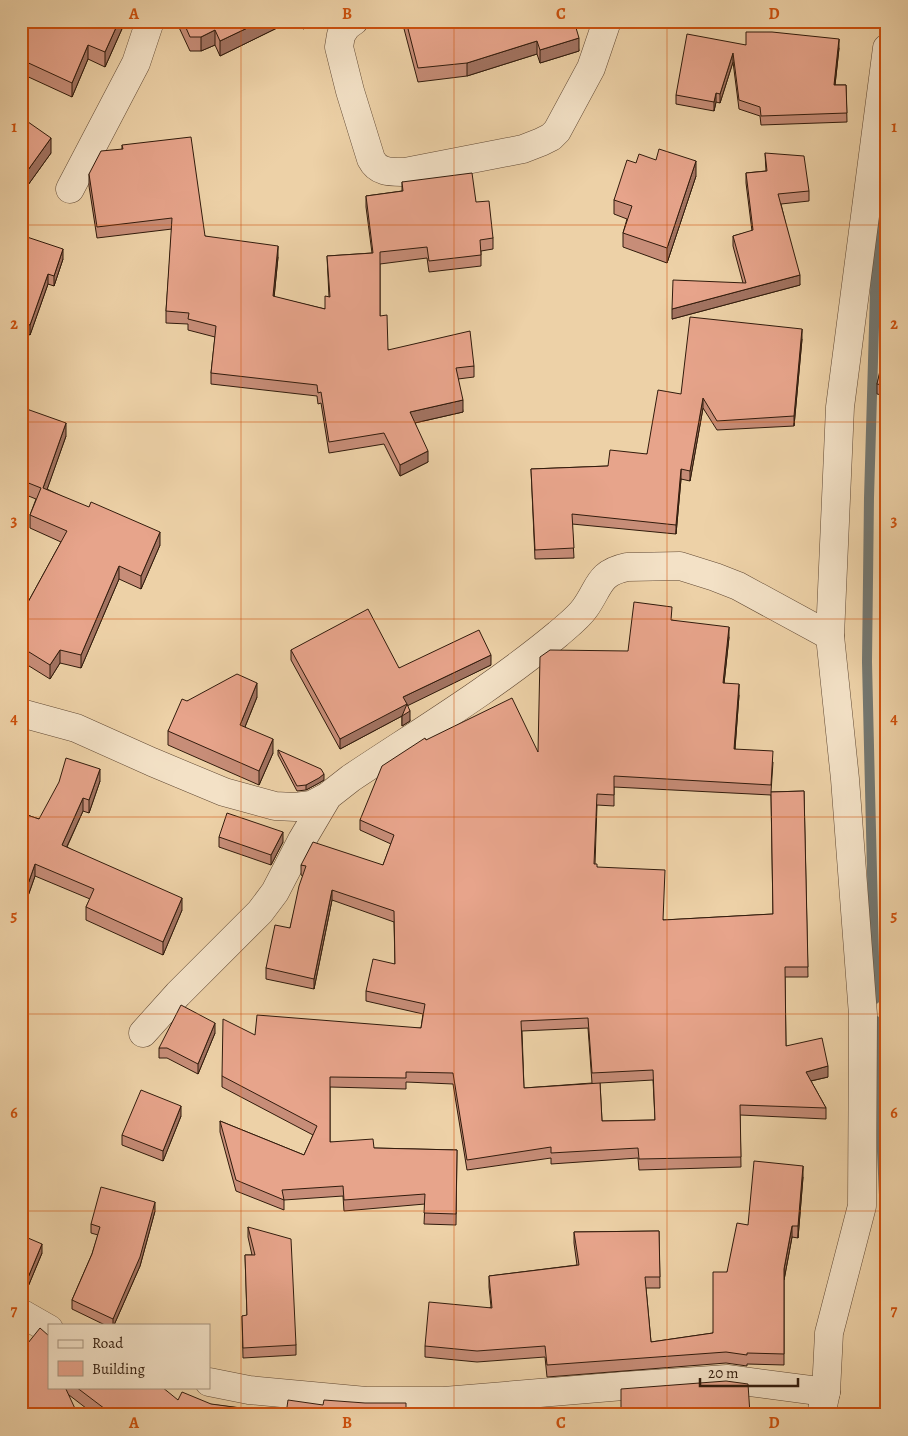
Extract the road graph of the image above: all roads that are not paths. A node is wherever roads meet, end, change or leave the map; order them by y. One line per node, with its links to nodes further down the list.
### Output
1 (150, 21): 5 (street)
2 (354, 21): 3 (street)
3 (607, 21)
4 (887, 48): 6 (street)
5 (70, 189)
6 (877, 202): 7 (street)
7 (830, 636): 9 (street); 14 (street)
8 (21, 712): 9 (street)
9 (328, 796): 10 (street)
10 (144, 1033)
11 (21, 1313): 12 (street)
12 (48, 1328)
13 (210, 1382): 14 (street)
14 (824, 1403)

